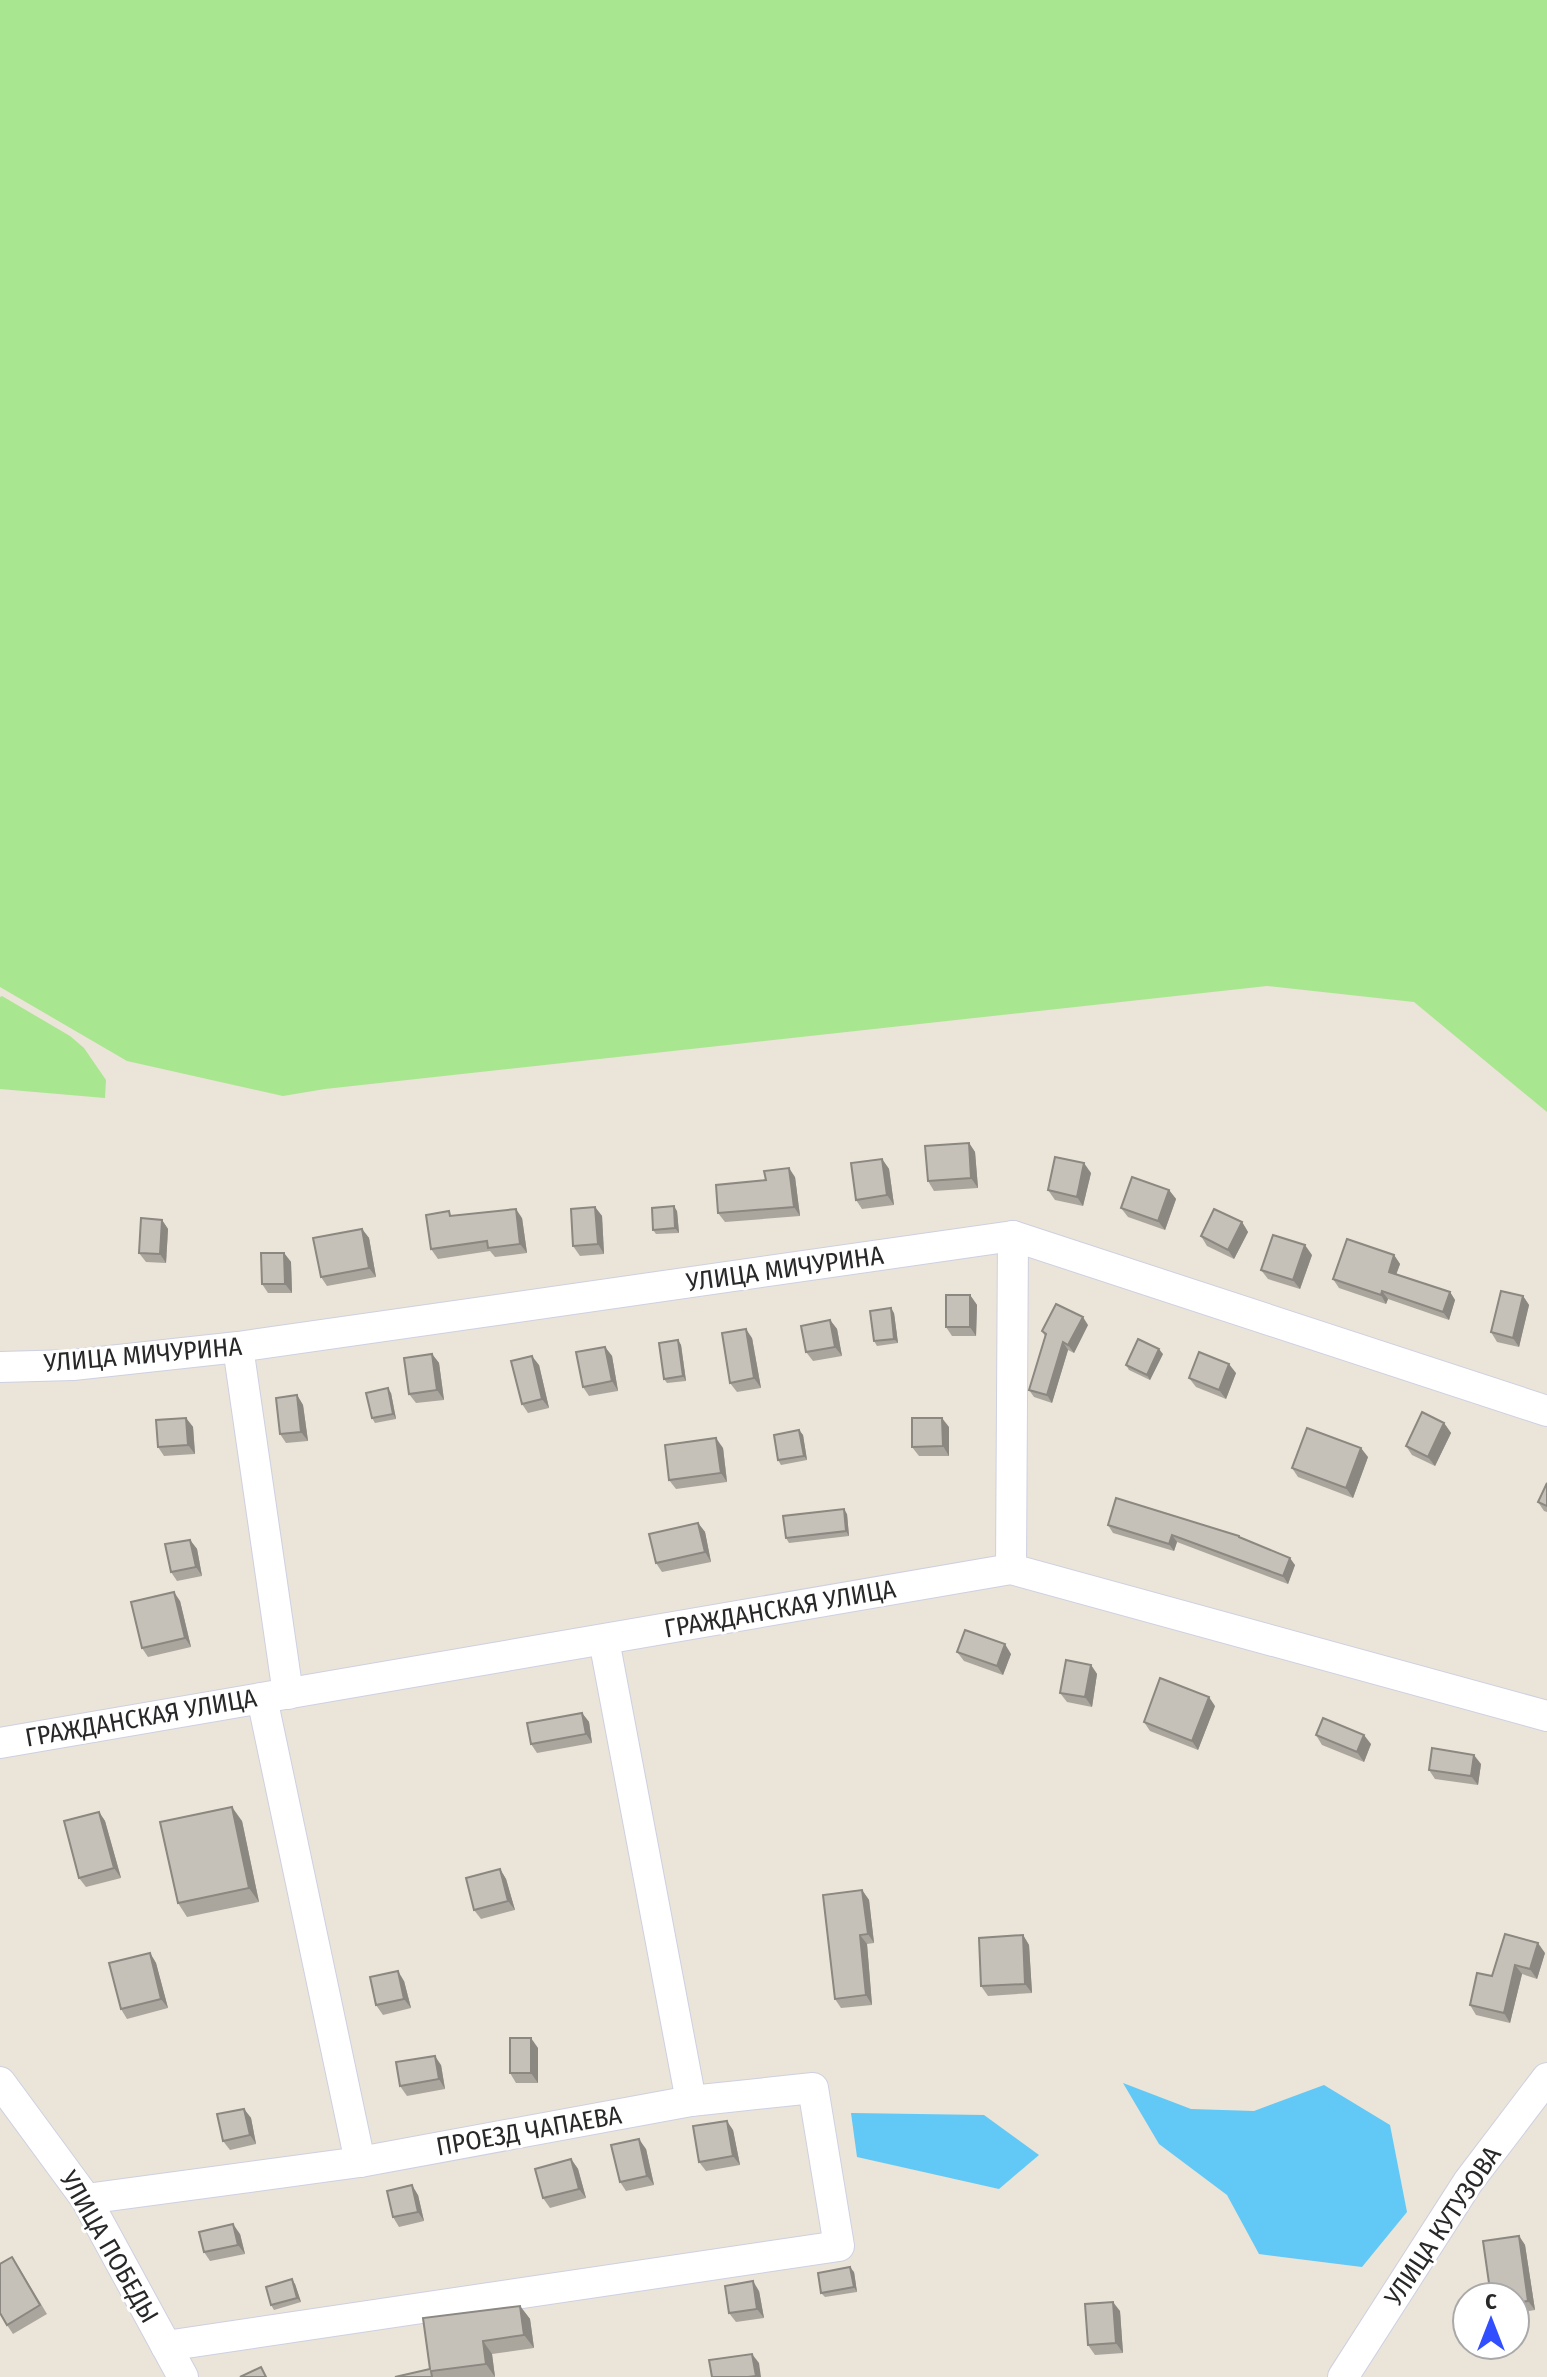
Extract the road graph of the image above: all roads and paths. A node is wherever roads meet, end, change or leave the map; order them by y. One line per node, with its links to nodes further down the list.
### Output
1 (1013, 1236): 2 (street, УЛИЦА МИЧУРИНА); 4 (street, УЛИЦА МИЧУРИНА); 5 (street)
2 (238, 1347): 3 (street, УЛИЦА МИЧУРИНА); 7 (street)
3 (0, 1367)
4 (1547, 1411)
5 (1011, 1569): 6 (street, ГРАЖДАНСКАЯ УЛИЦА); 8 (street, ГРАЖДАНСКАЯ УЛИЦА)
6 (604, 1640): 7 (street, ГРАЖДАНСКАЯ УЛИЦА); 12 (street)
7 (275, 1696): 9 (street, ГРАЖДАНСКАЯ УЛИЦА); 13 (street)
8 (1547, 1716)
9 (0, 1743)
10 (1547, 2078): 16 (street, УЛИЦА КУТУЗОВА)
11 (0, 2082): 14 (street, УЛИЦА ПОБЕДЫ)
12 (691, 2101): 13 (street, ПРОЕЗД ЧАПАЕВА); 15 (street, ПРОЕЗД ЧАПАЕВА)
13 (360, 2162): 14 (street, ПРОЕЗД ЧАПАЕВА)
14 (86, 2199): 15 (street, УЛИЦА ПОБЕДЫ)
15 (166, 2346): 17 (street, УЛИЦА ПОБЕДЫ)
16 (1336, 2376)
17 (183, 2377)

